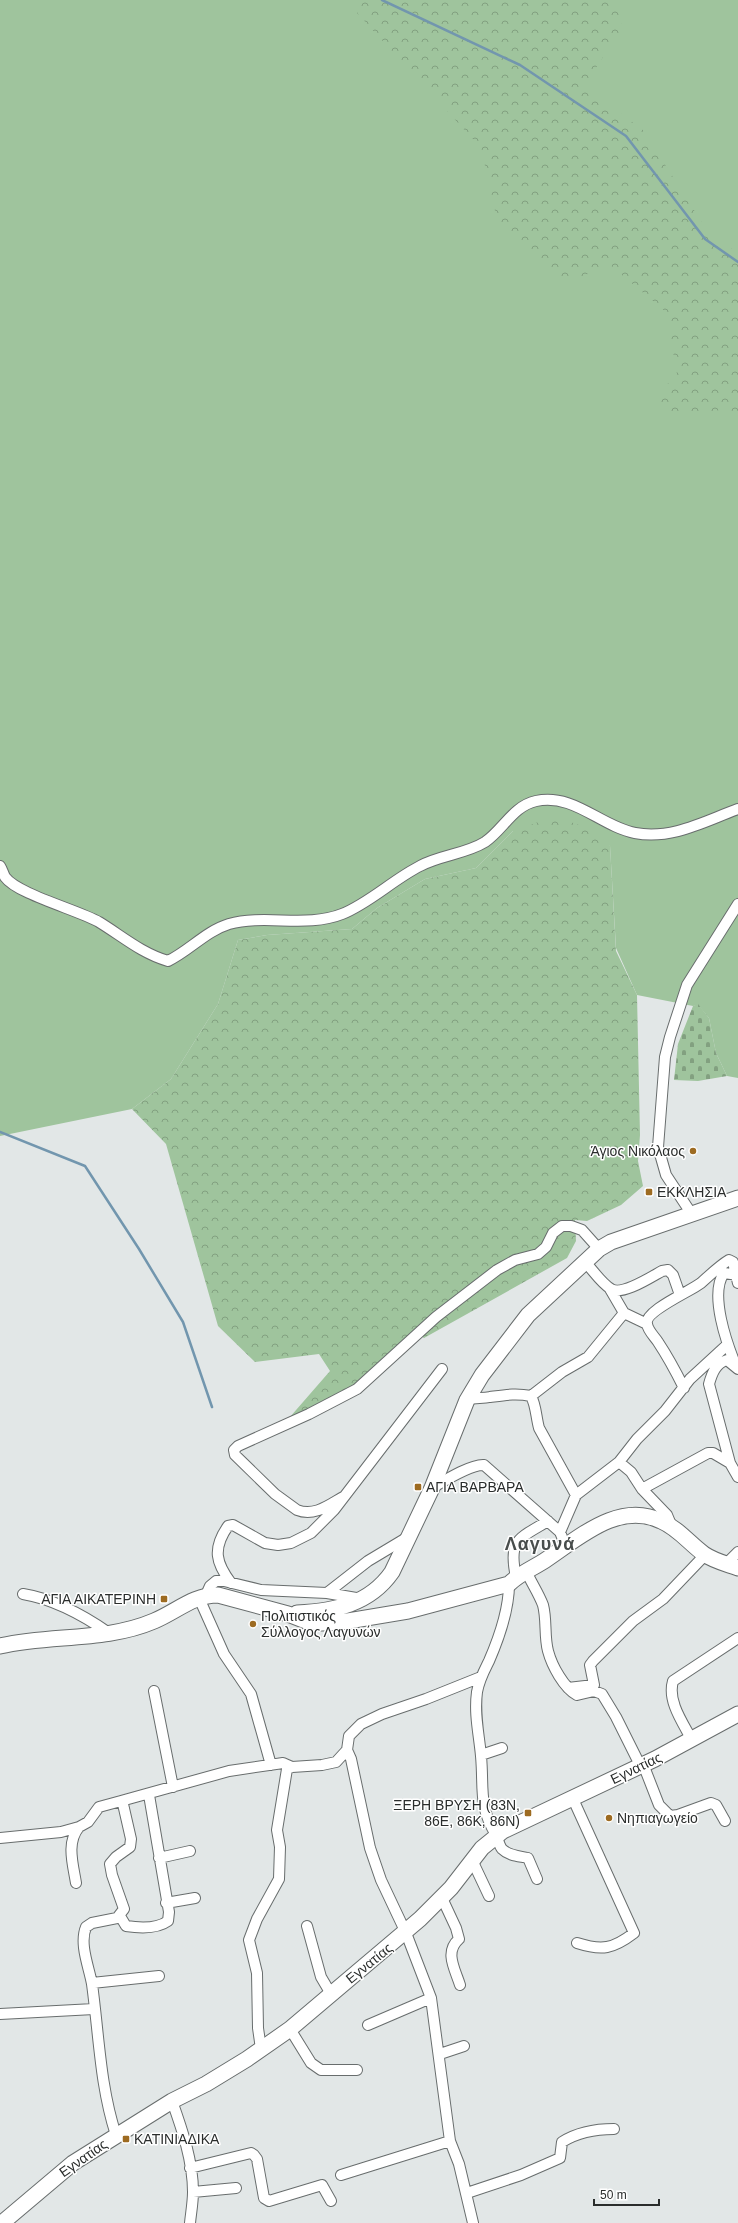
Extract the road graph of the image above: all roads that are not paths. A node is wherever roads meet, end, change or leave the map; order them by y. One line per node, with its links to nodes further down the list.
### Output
1 (738, 809): 2 (street)
2 (0, 866)
3 (738, 904): 5 (street)
4 (737, 1199): 5 (street)
5 (691, 1213): 6 (street)
6 (599, 1249): 7 (street); 27 (street)
7 (585, 1262): 9 (street); 20 (street)
8 (738, 1278): 10 (street); 13 (street)
9 (610, 1289): 10 (street); 11 (street)
10 (680, 1295): 12 (street)
11 (624, 1314): 12 (street); 19 (street)
12 (647, 1324): 18 (street)
13 (727, 1345): 14 (street); 16 (street)
14 (737, 1368): 17 (street)
15 (442, 1369): 27 (street)
16 (701, 1369): 17 (street); 18 (street)
17 (709, 1384): 22 (street)
18 (684, 1388): 21 (street)
19 (531, 1396): 20 (street); 26 (street)
20 (467, 1400): 24 (street)
21 (619, 1462): 25 (street); 26 (street)
22 (730, 1463): 23 (street); 25 (street)
23 (738, 1477)
24 (432, 1488): 28 (street); 30 (street)
25 (642, 1489): 29 (street)
26 (576, 1495): 31 (street)
27 (343, 1498): 36 (street)
28 (548, 1521): 31 (street); 35 (street)
29 (672, 1527): 31 (street); 33 (street)
30 (408, 1537): 37 (street); 40 (street)
31 (563, 1538): 35 (street)
32 (738, 1552): 34 (street)
33 (705, 1555): 34 (street); 46 (street)
34 (732, 1566)
35 (517, 1578): 41 (street); 45 (street); 46 (street)
36 (231, 1583): 37 (street); 39 (street)
37 (328, 1593): 40 (street)
38 (23, 1594): 42 (street)
39 (202, 1596): 41 (street); 42 (street); 54 (street)
40 (364, 1599): 41 (street)
41 (288, 1614)
42 (109, 1633): 44 (street)
43 (738, 1638): 49 (street)
44 (0, 1646)
45 (480, 1677): 51 (street); 52 (street)
46 (594, 1688): 53 (street)
47 (154, 1691): 56 (street)
48 (738, 1714): 49 (street, Εγνατίας)
49 (692, 1740): 53 (street, Εγνατίας)
50 (502, 1748): 52 (street)
51 (347, 1750): 55 (street); 75 (street)
52 (481, 1755): 62 (street)
53 (642, 1764): 58 (street, Εγνατίας); 60 (street)
54 (271, 1765): 55 (street); 56 (street)
55 (292, 1767): 87 (street)
56 (173, 1787): 57 (street)
57 (149, 1795): 59 (street); 65 (street)
58 (573, 1799): 62 (street, Εγνατίας); 76 (street)
59 (121, 1801): 61 (street); 73 (street)
60 (725, 1821)
61 (79, 1828): 63 (street); 68 (street)
62 (496, 1836): 66 (street, Εγνατίας); 67 (street)
63 (0, 1838)
64 (190, 1851): 65 (street)
65 (160, 1858): 72 (street)
66 (472, 1860): 69 (street); 71 (street, Εγνατίας)
67 (537, 1878)
68 (76, 1883)
69 (489, 1896)
70 (195, 1898): 72 (street)
71 (442, 1898): 75 (street, Εγνατίας); 79 (street)
72 (166, 1903): 73 (street)
73 (120, 1916): 78 (street)
74 (307, 1926): 80 (street)
75 (406, 1933): 80 (street, Εγνατίας); 81 (street)
76 (577, 1943)
77 (159, 1976): 78 (street)
78 (92, 1983): 82 (street)
79 (460, 1985)
80 (331, 1994): 85 (street, Εγνατίας)
81 (431, 1998): 84 (street); 88 (street)
82 (94, 2009): 83 (street); 92 (street)
83 (0, 2014)
84 (368, 2025)
85 (290, 2029): 87 (street, Εγνατίας); 89 (street)
86 (464, 2046): 88 (street)
87 (261, 2049): 90 (street, Εγνατίας)
88 (440, 2054): 93 (street)
89 (357, 2070)
90 (172, 2101): 92 (street, Εγνατίας); 94 (street)
91 (614, 2129): 98 (street)
92 (116, 2135): 100 (street, Εγνατίας)
93 (450, 2141): 95 (street); 98 (street)
94 (190, 2168): 97 (street); 99 (street)
95 (341, 2175)
96 (236, 2188): 97 (street)
97 (193, 2192): 101 (street)
98 (466, 2193): 102 (street)
99 (331, 2201)
100 (2, 2223)
101 (190, 2223)
102 (473, 2223)

